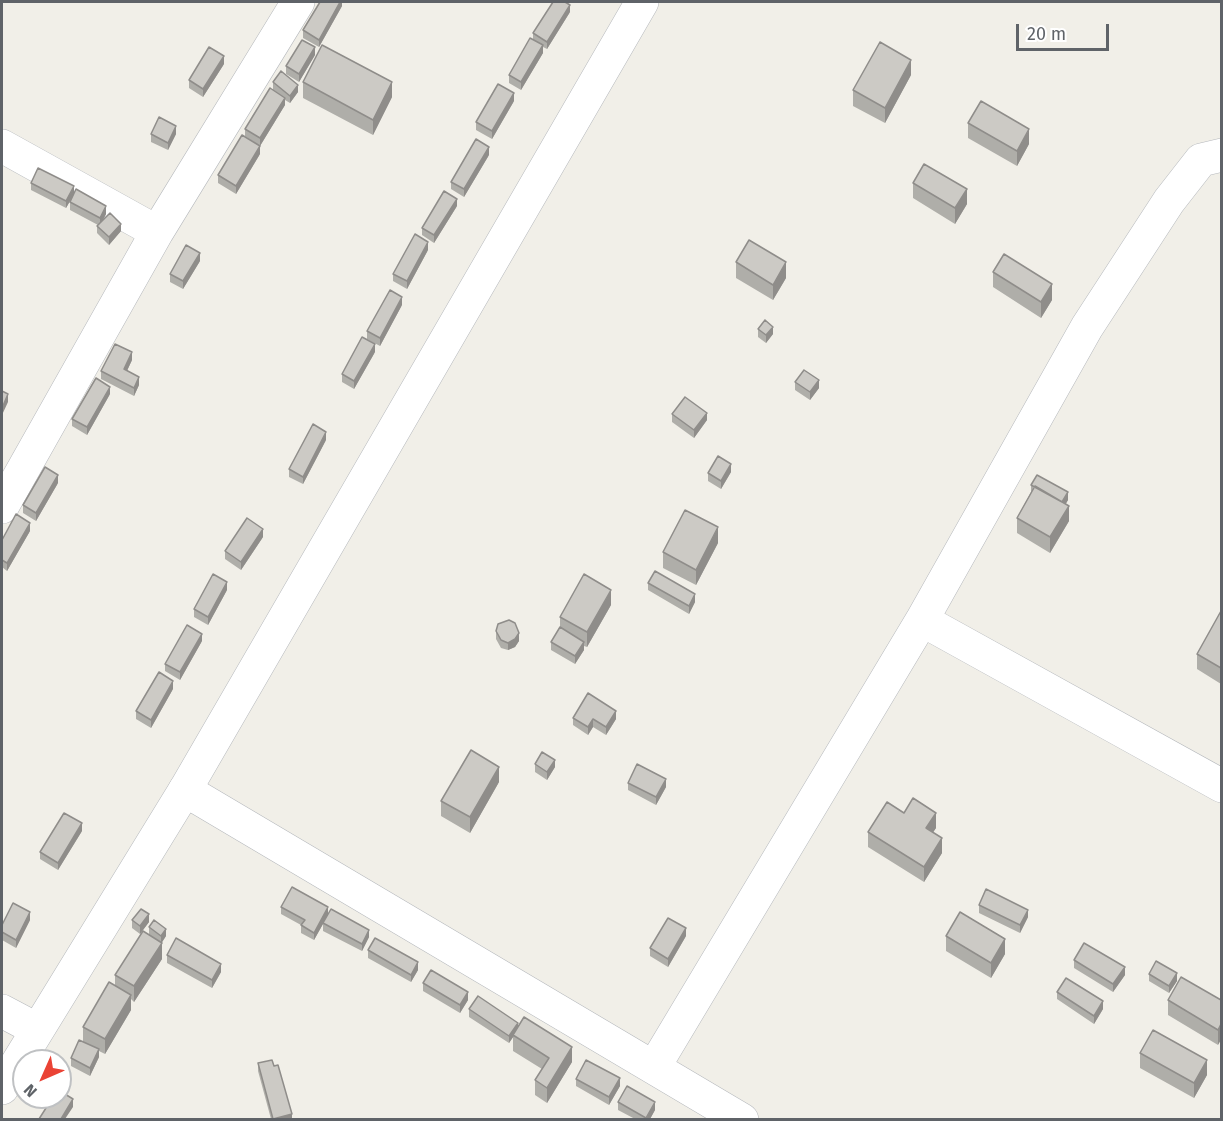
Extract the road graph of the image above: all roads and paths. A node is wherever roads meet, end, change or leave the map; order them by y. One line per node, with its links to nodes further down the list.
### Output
1 (298, 2): 5 (street)
2 (642, 2): 10 (street)
3 (2, 146): 5 (street)
4 (1221, 155): 8 (street)
5 (157, 232): 6 (street)
6 (10, 475): 7 (street)
7 (2, 507)
8 (921, 620): 9 (street); 13 (street)
9 (1221, 786)
10 (185, 790): 12 (street); 13 (street)
11 (2, 1011): 12 (street)
12 (36, 1029): 14 (street)
13 (654, 1066): 15 (street)
14 (2, 1088)
15 (742, 1119)

